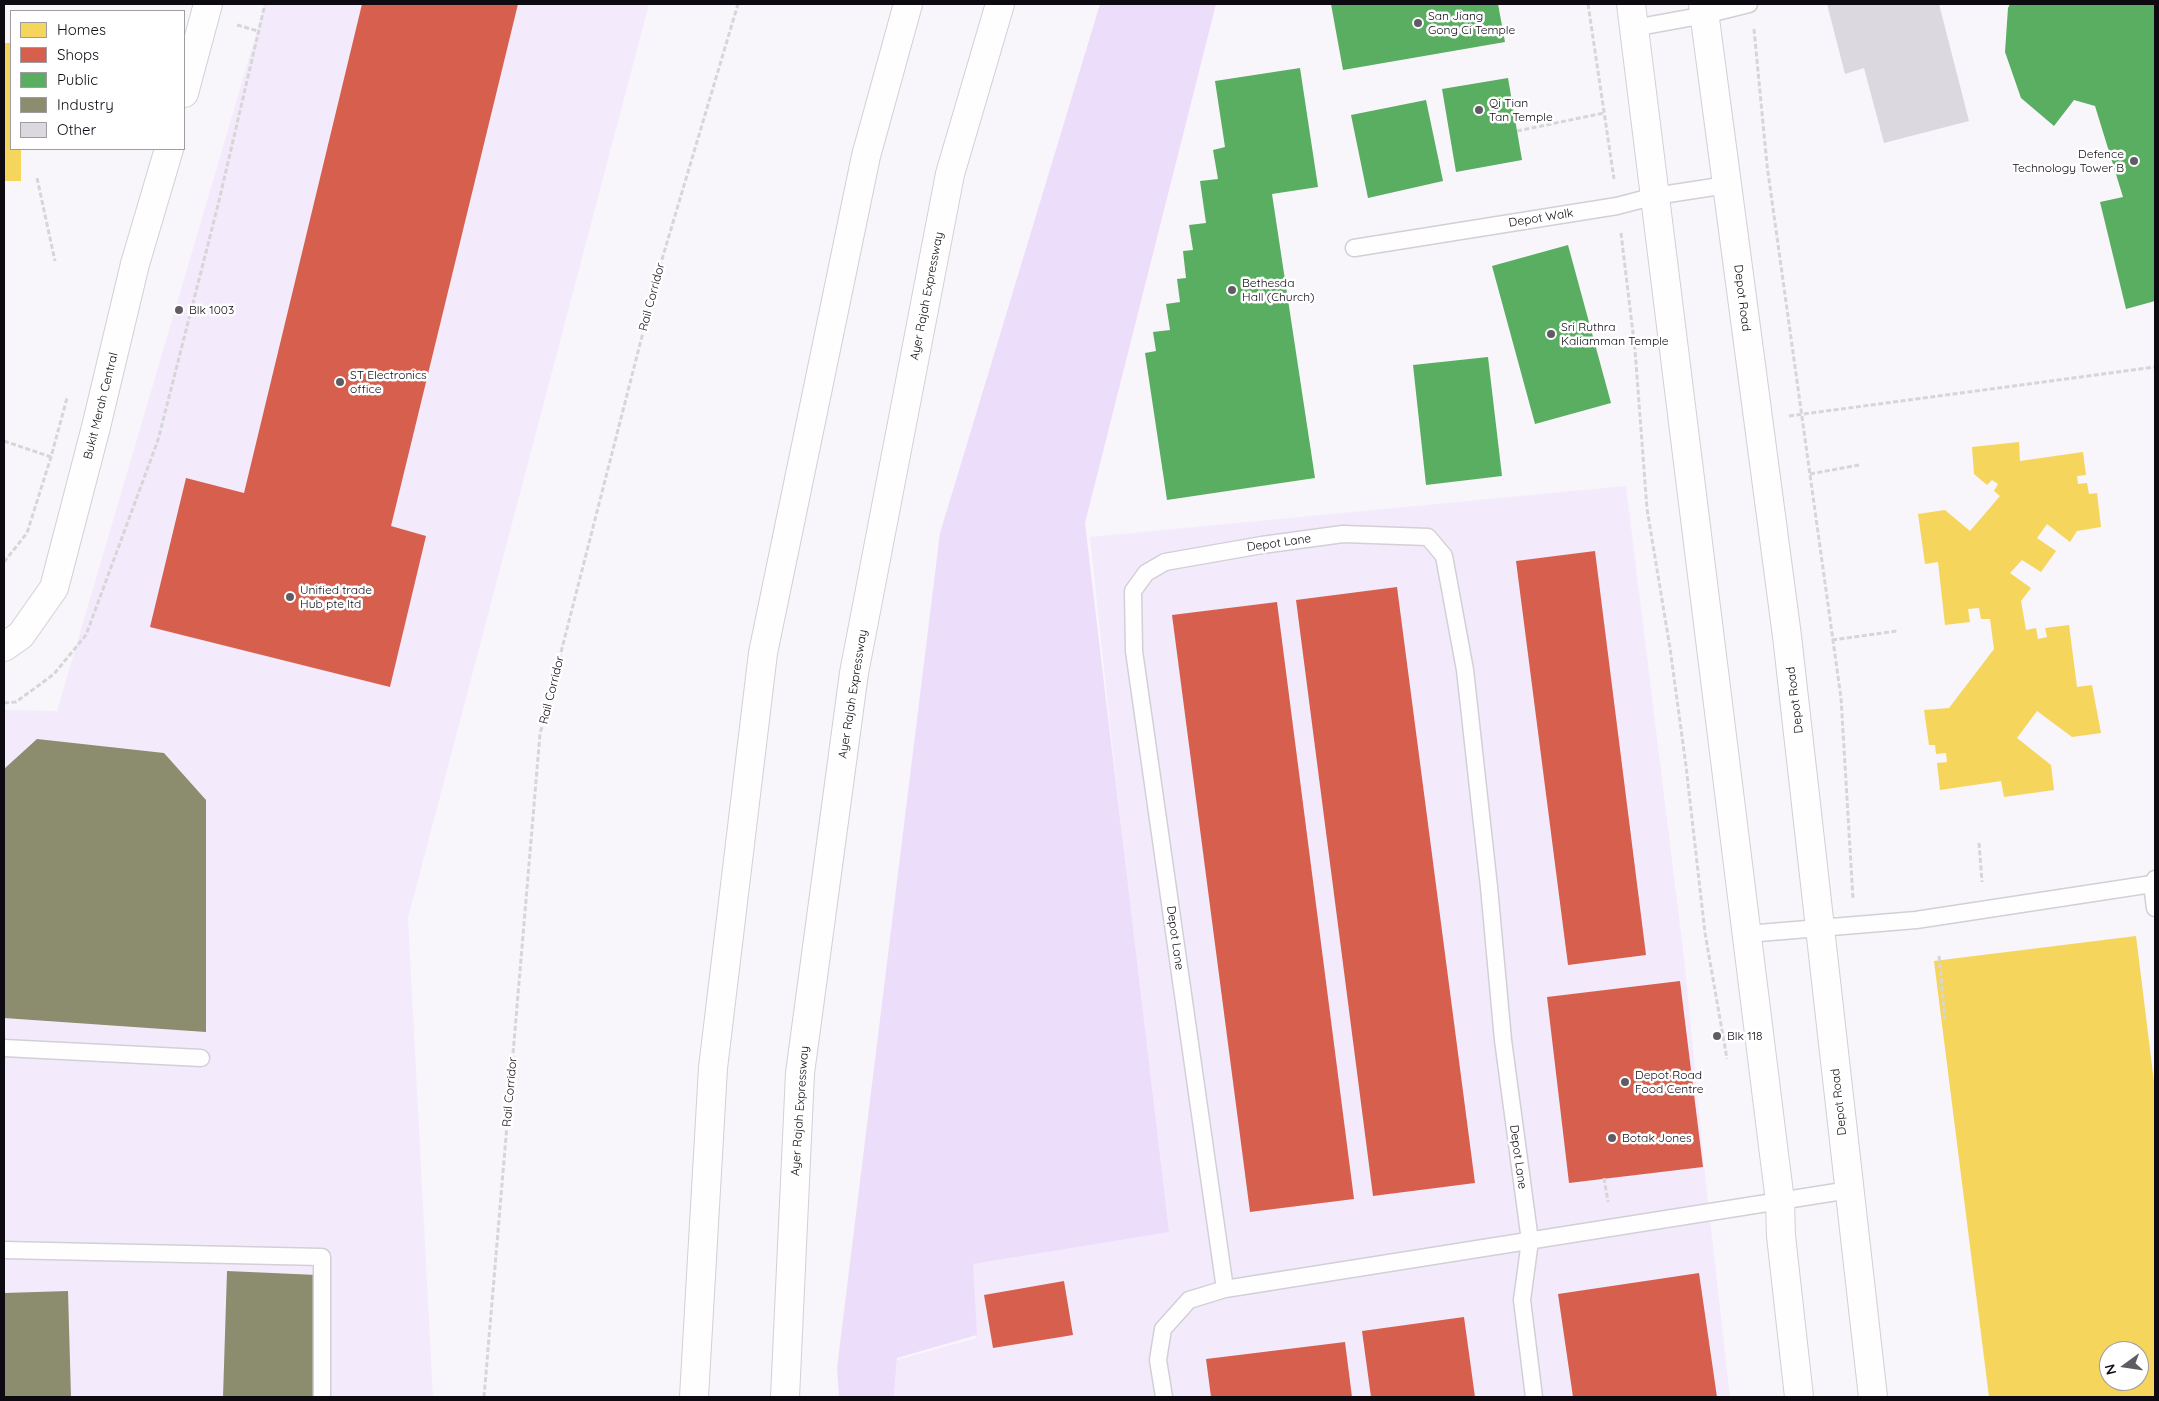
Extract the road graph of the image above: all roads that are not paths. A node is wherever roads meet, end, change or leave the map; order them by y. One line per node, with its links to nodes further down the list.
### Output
1 (208, 4): 7 (main road)
2 (908, 4): 25 (main road)
3 (1000, 4): 26 (main road, Ayer Rajah Expressway)
4 (1749, 4): 5 (lane)
5 (1704, 10): 6 (lane); 9 (main road, Depot Road)
6 (1633, 16): 10 (main road)
7 (185, 89)
8 (169, 150): 12 (main road, Bukit Merah Central)
9 (1727, 185): 10 (lane, Depot Walk); 15 (main road, Depot Road)
10 (1656, 196): 11 (lane, Depot Walk); 16 (main road)
11 (1354, 248)
12 (4, 647)
13 (2154, 882): 14 (lane); 15 (lane)
14 (2155, 908)
15 (1820, 927): 16 (lane); 19 (main road, Depot Road)
16 (1747, 934): 20 (main road)
17 (4, 1048): 18 (lane)
18 (201, 1058)
19 (1849, 1190): 20 (lane); 30 (main road, Depot Road)
20 (1780, 1201): 21 (lane); 29 (main road)
21 (1530, 1241): 23 (lane); 23 (lane, Depot Lane); 28 (lane, Depot Lane)
22 (4, 1250): 24 (lane)
23 (1225, 1289): 27 (lane)
24 (322, 1397)
25 (694, 1397)
26 (785, 1397)
27 (1164, 1397)
28 (1534, 1397)
29 (1798, 1397)
30 (1873, 1397)

